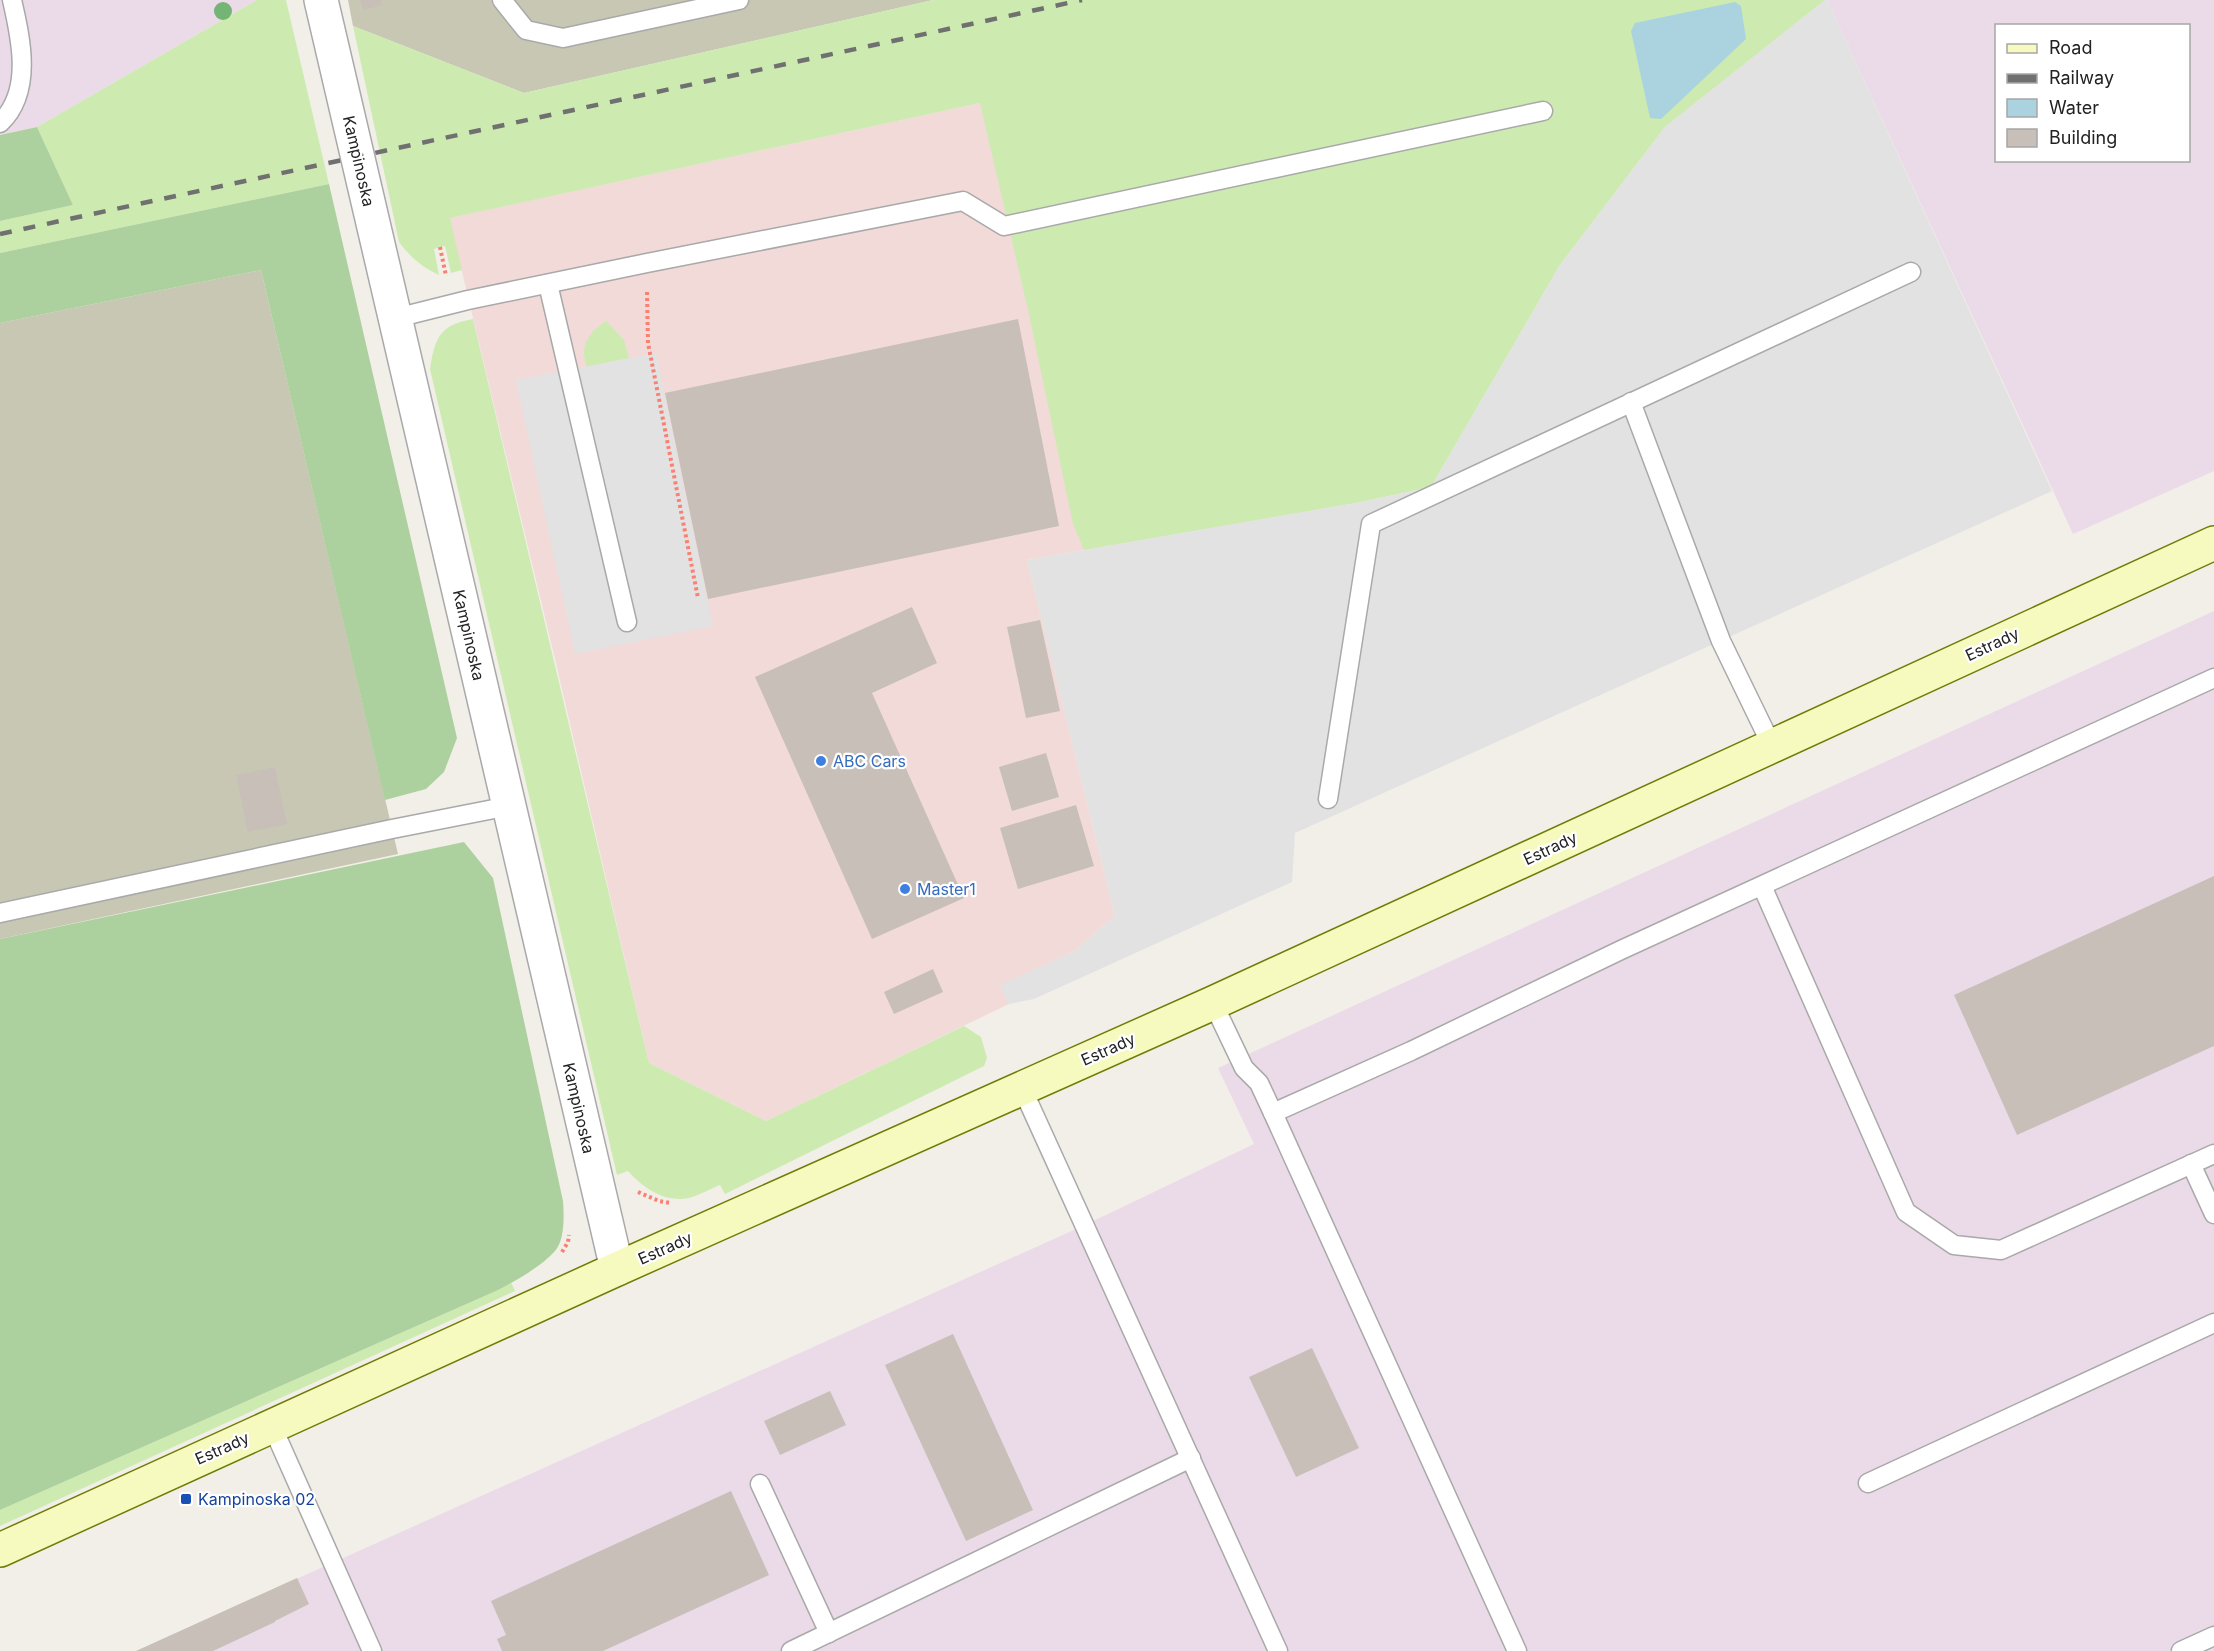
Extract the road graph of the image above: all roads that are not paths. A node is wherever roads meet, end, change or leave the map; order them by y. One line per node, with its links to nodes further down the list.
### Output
1 (12, 0): 6 (lane)
2 (321, 0): 9 (street, Kampinoska)
3 (502, 0): 4 (lane)
4 (739, 0)
5 (1543, 111): 8 (lane)
6 (0, 123)
7 (1911, 272): 10 (lane)
8 (548, 284): 9 (lane); 12 (lane)
9 (396, 318): 16 (street, Kampinoska)
10 (1631, 402): 14 (lane); 15 (lane)
11 (2214, 543): 14 (main road, Estrady)
12 (627, 622)
13 (2214, 678): 17 (lane)
14 (1772, 746): 19 (main road, Estrady)
15 (1328, 799)
16 (509, 806): 18 (lane); 25 (street, Kampinoska)
17 (1762, 886): 21 (lane); 23 (lane)
18 (0, 913)
19 (1213, 1003): 20 (main road, Estrady); 21 (lane)
20 (1022, 1088): 25 (main road, Estrady); 28 (lane)
21 (1273, 1113): 37 (lane)
22 (2214, 1154): 23 (lane)
23 (2191, 1164): 24 (lane)
24 (2214, 1214)
25 (617, 1269): 27 (main road, Estrady)
26 (2214, 1323): 29 (lane)
27 (272, 1426): 31 (main road, Estrady); 34 (lane)
28 (1191, 1458): 32 (lane); 36 (lane)
29 (1868, 1483)
30 (760, 1484): 32 (lane)
31 (0, 1550)
32 (829, 1633): 35 (lane)
33 (2214, 1636): 38 (lane)
34 (372, 1651)
35 (791, 1651)
36 (1278, 1651)
37 (1517, 1651)
38 (2181, 1651)

